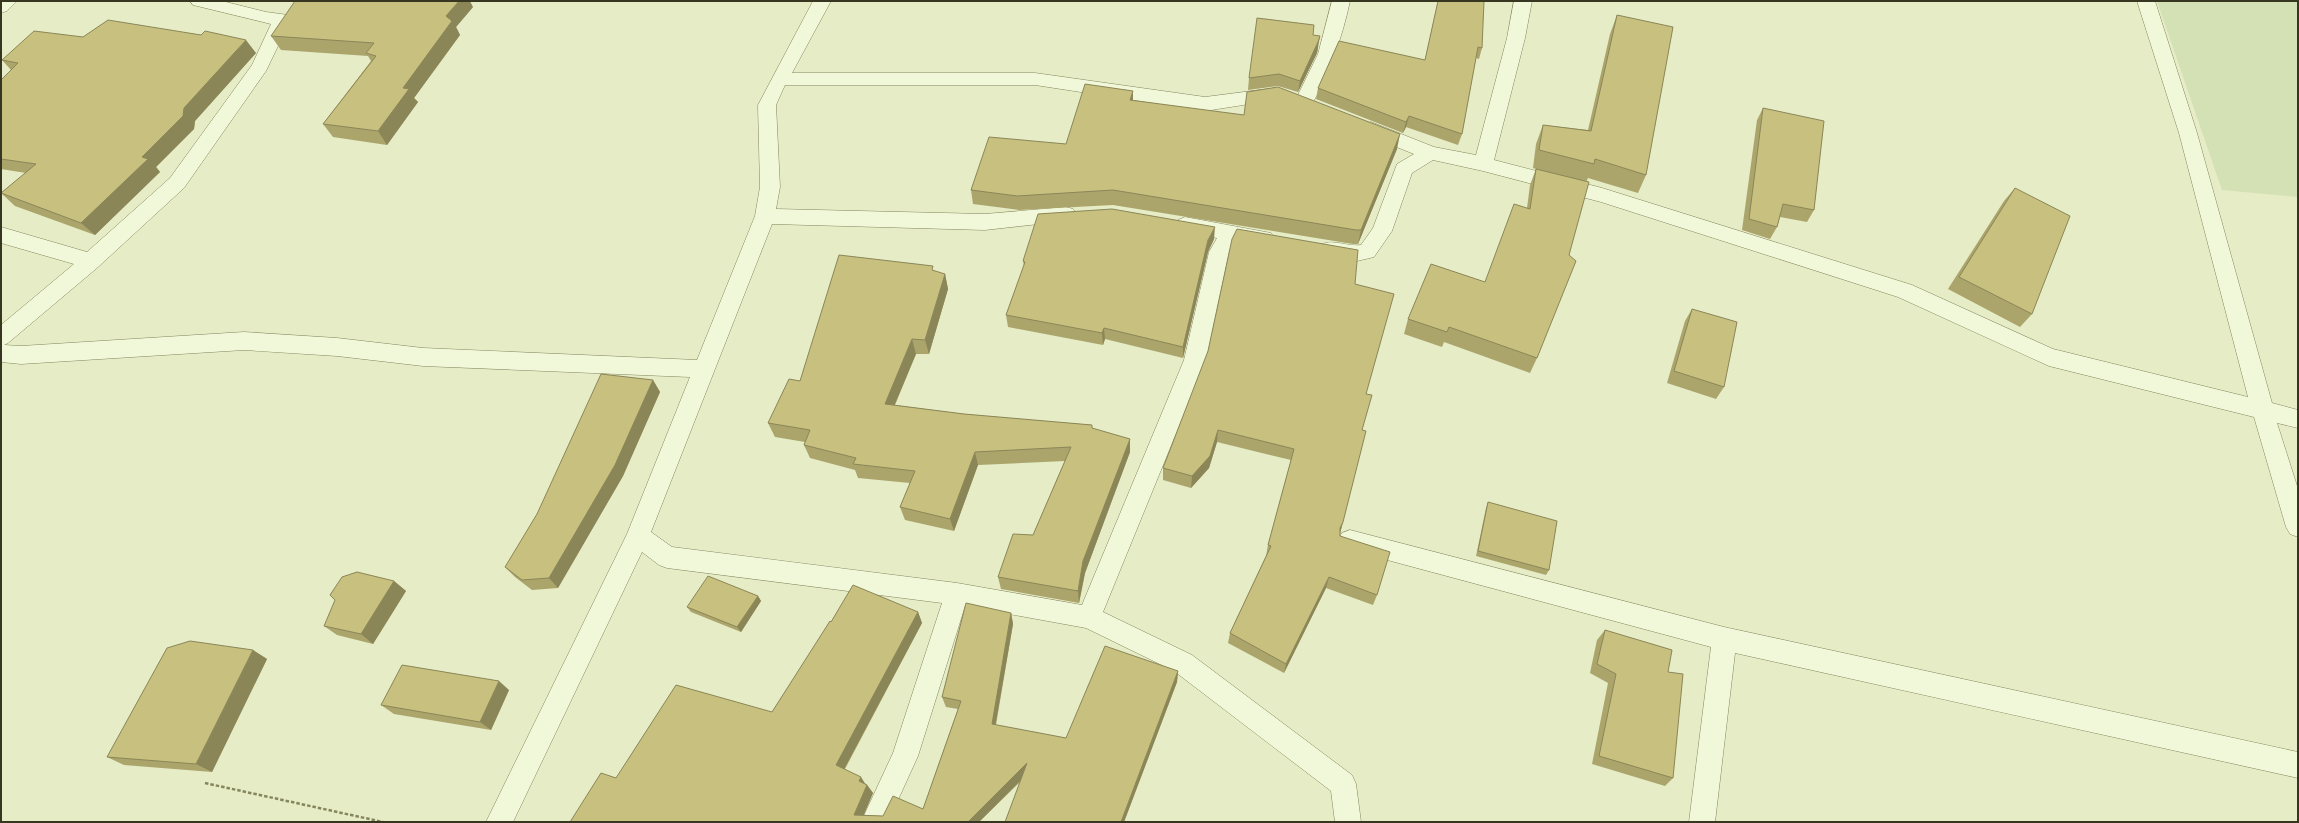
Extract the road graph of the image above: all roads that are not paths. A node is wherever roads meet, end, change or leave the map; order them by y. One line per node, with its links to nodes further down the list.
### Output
1 (8, 1): 7 (street)
2 (199, 1): 19 (street)
3 (822, 1): 8 (street)
4 (1341, 1): 8 (street)
5 (1523, 1): 11 (street)
6 (2146, 1): 23 (street)
7 (1, 7)
8 (779, 79): 13 (street)
9 (1353, 122): 10 (street)
10 (1431, 153): 11 (street); 18 (street)
11 (1483, 164): 23 (street)
12 (1085, 214): 13 (street)
13 (765, 216): 22 (street)
14 (1168, 222): 15 (street)
15 (1230, 232): 17 (street); 29 (street)
16 (1, 235): 19 (street)
17 (1284, 242)
18 (1307, 246)
19 (90, 262): 20 (street)
20 (1, 337)
21 (1, 353): 22 (street)
22 (703, 369): 26 (street)
23 (2263, 412): 24 (street); 25 (street)
24 (2298, 419)
25 (2298, 527)
26 (638, 536): 28 (street); 32 (street)
27 (1350, 540): 30 (street)
28 (957, 594): 29 (street); 33 (street)
29 (1089, 617): 34 (street)
30 (1724, 639): 31 (street); 35 (street)
31 (2298, 765)
32 (500, 822)
33 (874, 822)
34 (1348, 822)
35 (1702, 822)

